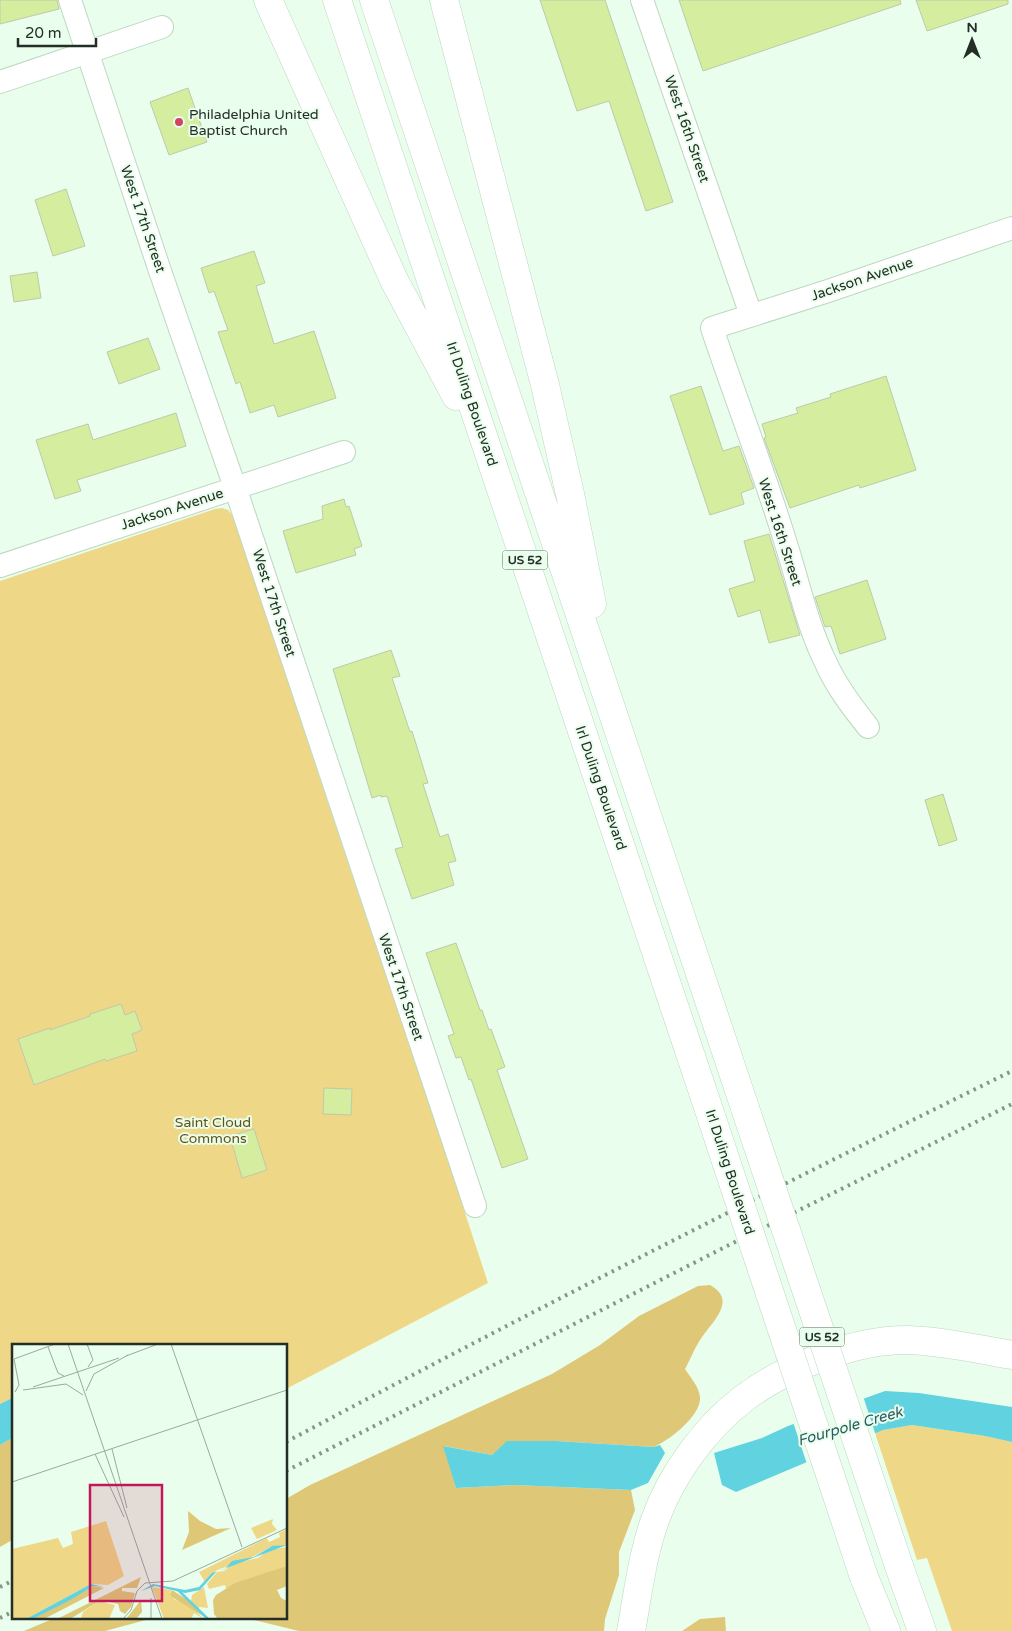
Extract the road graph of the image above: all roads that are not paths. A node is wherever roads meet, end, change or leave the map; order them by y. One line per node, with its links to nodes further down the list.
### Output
1 (70, 0): 8 (street, West 17th Street)
2 (268, 0): 14 (main road)
3 (337, 0): 14 (main road, Irl Duling Boulevard / US 52)
4 (374, 0): 17 (main road, US 52)
5 (444, 0): 17 (main road)
6 (642, 0): 11 (street, West 16th Street)
7 (162, 27): 8 (street)
8 (87, 52): 9 (street); 15 (street, West 17th Street)
9 (0, 82)
10 (1012, 228): 11 (street, Jackson Avenue)
11 (751, 315): 12 (street, Jackson Avenue)
12 (712, 328): 18 (street, West 16th Street)
13 (344, 452): 15 (street, Jackson Avenue)
14 (490, 456): 21 (main road, Irl Duling Boulevard / US 52, bridge)
15 (235, 488): 16 (street, Jackson Avenue); 19 (street, West 17th Street)
16 (0, 566)
17 (614, 714): 25 (main road, US 52, bridge)
18 (868, 727)
19 (475, 1206)
20 (1012, 1355): 22 (main road)
21 (864, 1577): 23 (main road, US 52); 24 (main road)
22 (631, 1631)
23 (877, 1631)
24 (886, 1631)
25 (922, 1631)

